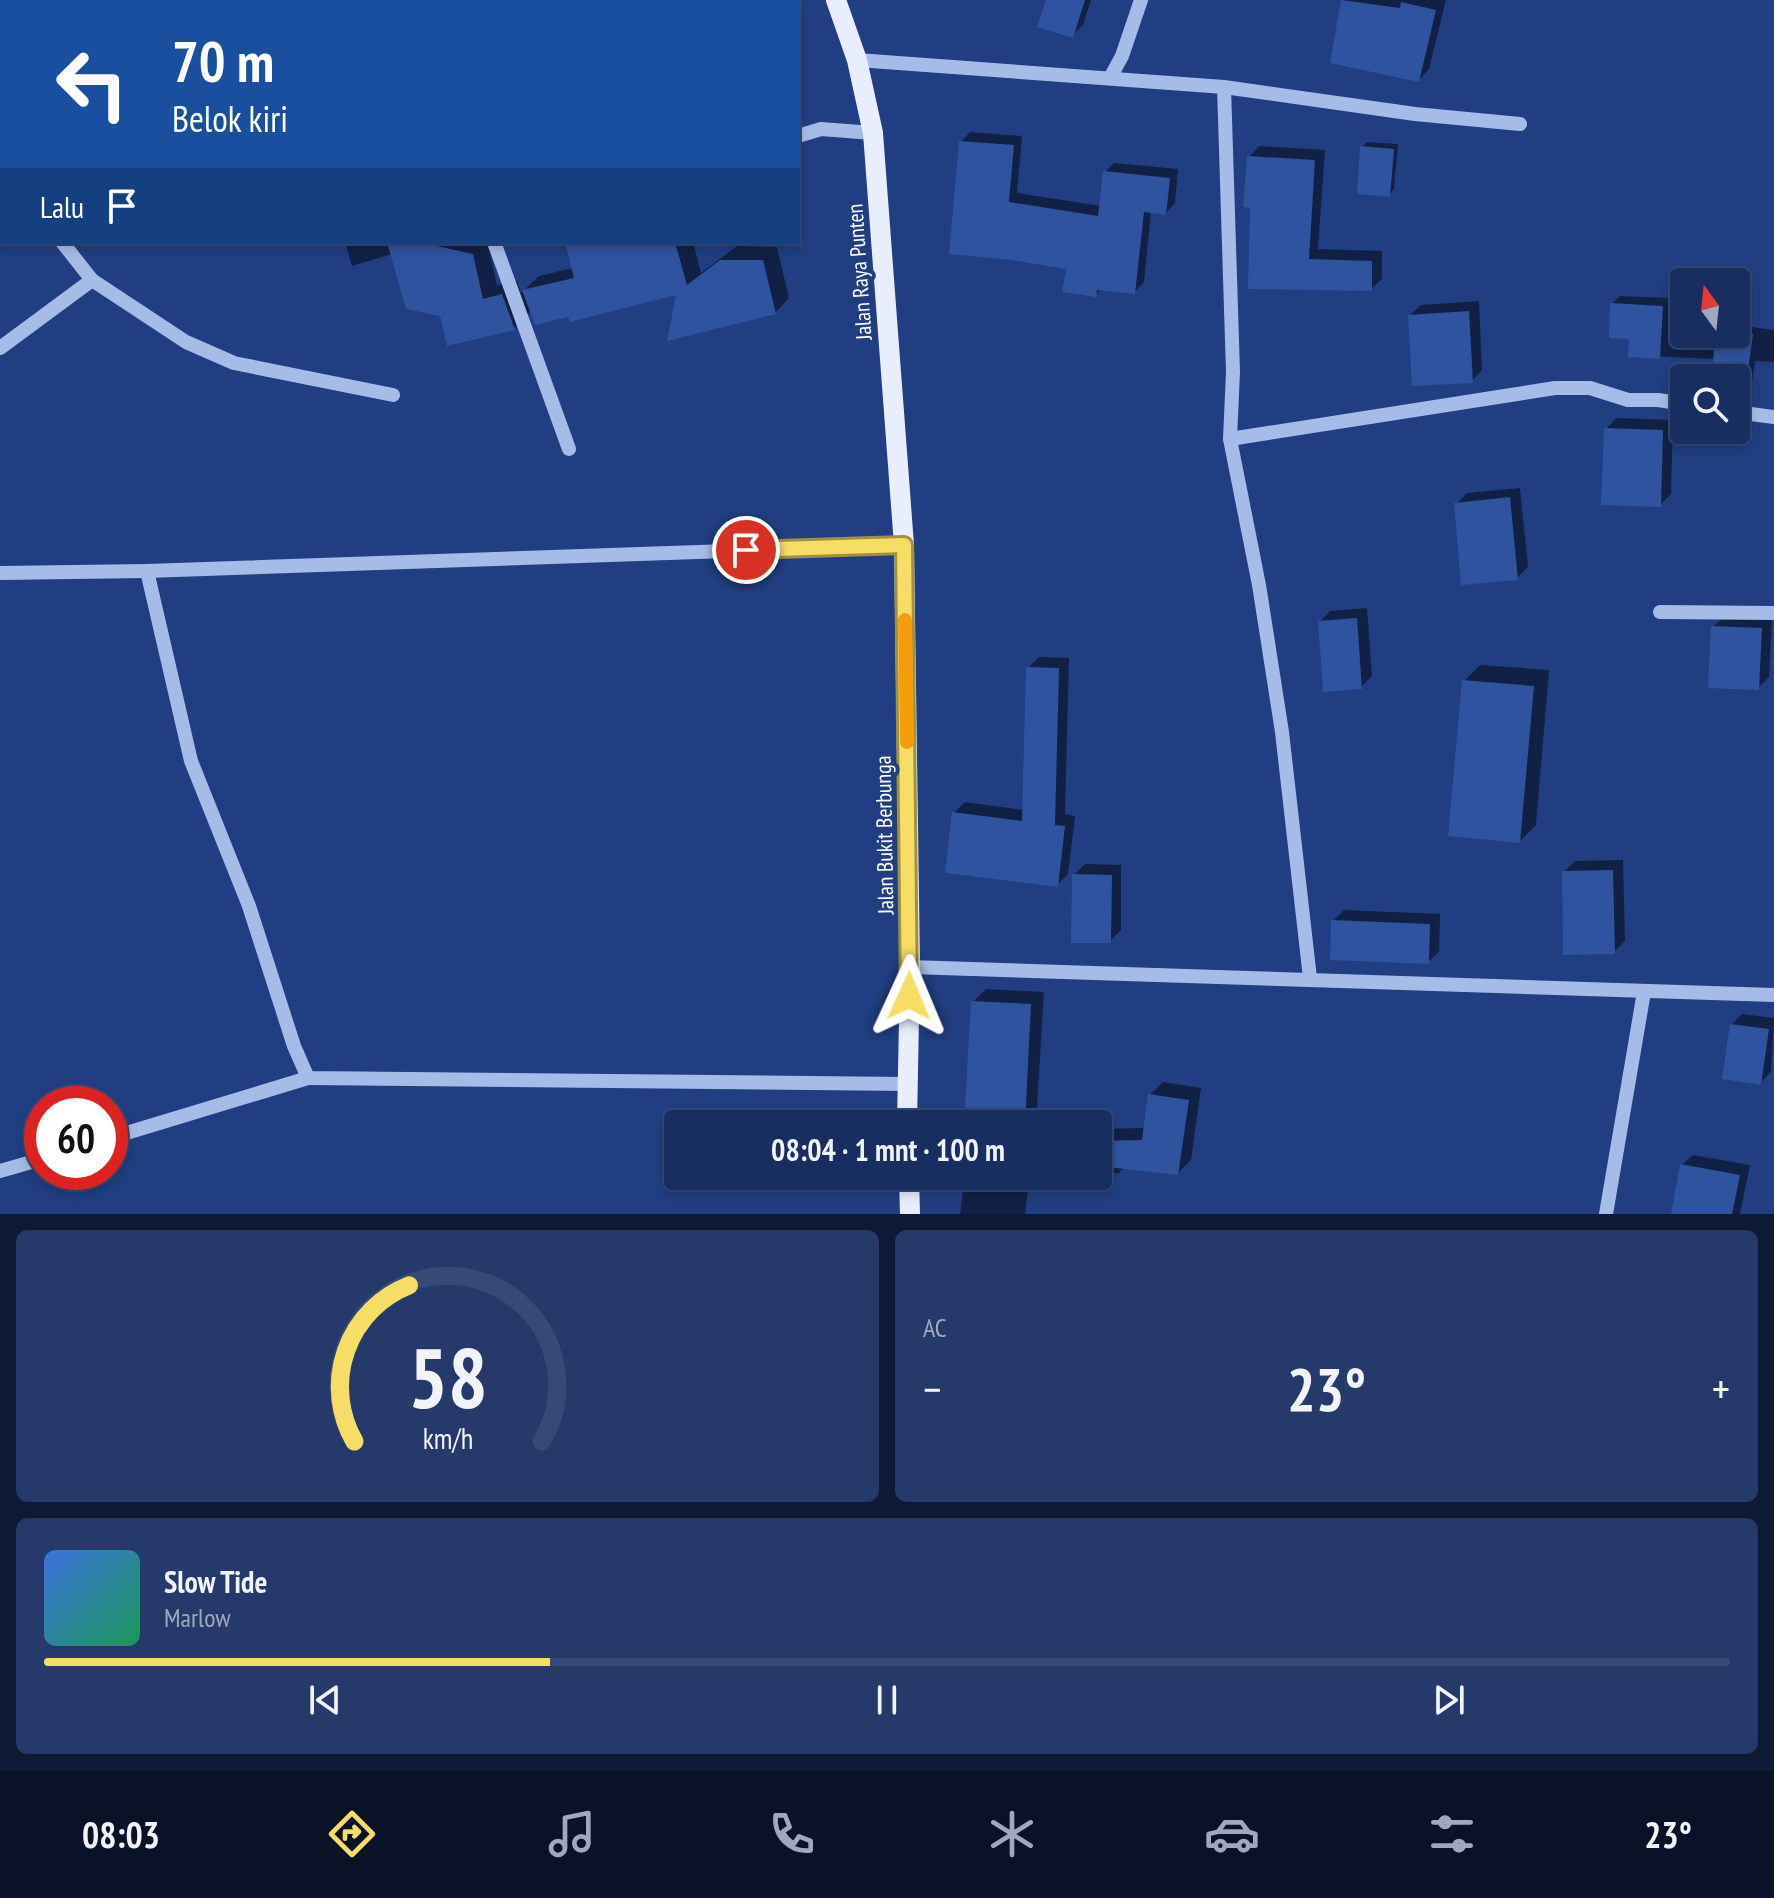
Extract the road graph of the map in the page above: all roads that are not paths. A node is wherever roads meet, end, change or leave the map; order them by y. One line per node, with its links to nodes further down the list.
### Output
1 (836, 0): 3 (main road, Jalan Raya Punten)
2 (1141, 0): 4 (street)
3 (857, 60): 4 (street); 7 (main road, Jalan Raya Punten)
4 (1110, 78): 5 (street)
5 (1224, 87): 6 (street); 17 (street)
6 (1520, 124)
7 (873, 133): 8 (street); 19 (main road, Jalan Raya Punten)
8 (800, 135)
9 (64, 244): 11 (street)
10 (495, 244): 18 (street)
11 (92, 280): 12 (street); 13 (street)
12 (0, 348)
13 (393, 395)
14 (1670, 402): 17 (street)
15 (1750, 414): 16 (street)
16 (1774, 417)
17 (1230, 439): 25 (street)
18 (569, 449)
19 (904, 545): 20 (street); 24 (main road, Jalan Bukit Berbunga)
20 (147, 571): 21 (street); 28 (street)
21 (0, 573)
22 (1660, 612): 23 (street)
23 (1774, 613)
24 (910, 967): 25 (street); 29 (main road, Jalan Bukit Berbunga)
25 (1310, 978): 26 (street)
26 (1644, 992): 27 (street); 36 (street)
27 (1774, 995)
28 (308, 1078): 29 (street); 31 (street)
29 (907, 1084): 30 (main road, Jalan Bukit Berbunga)
30 (907, 1110)
31 (128, 1133)
32 (24, 1164): 33 (street)
33 (0, 1171)
34 (909, 1190): 35 (main road)
35 (910, 1214)
36 (1606, 1214)

